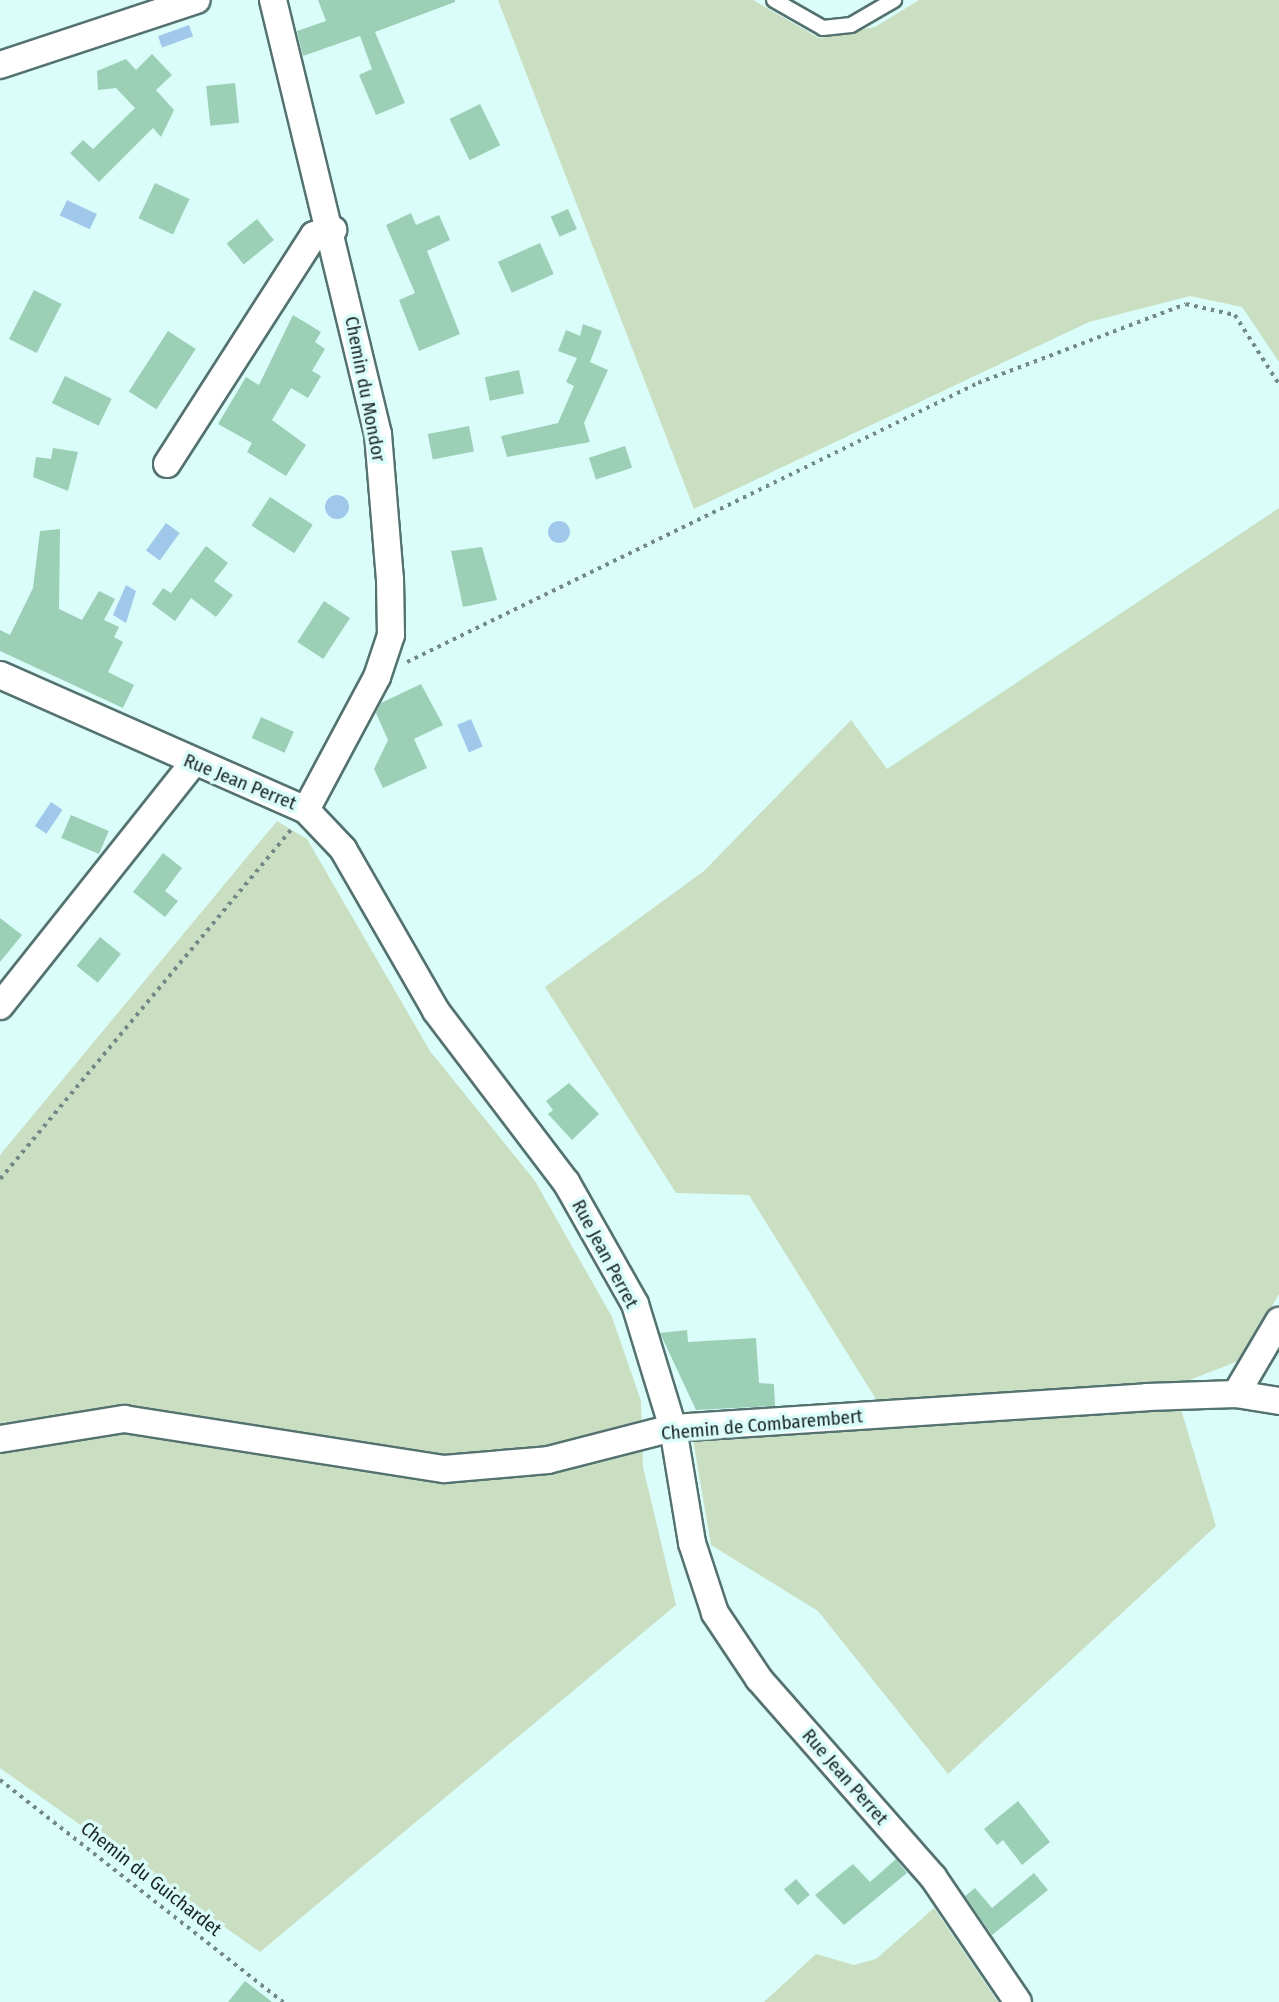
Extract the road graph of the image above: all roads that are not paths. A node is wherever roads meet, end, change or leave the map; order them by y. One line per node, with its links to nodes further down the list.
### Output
1 (197, 0): 5 (street)
2 (273, 0): 6 (street, Chemin du Mondor)
3 (774, 0): 4 (lane)
4 (894, 0)
5 (0, 65)
6 (332, 230): 7 (street); 10 (street, Chemin du Mondor)
7 (167, 464)
8 (0, 675): 9 (street, Rue Jean Perret)
9 (193, 764): 10 (street, Rue Jean Perret); 11 (street)
10 (306, 810): 15 (street, Rue Jean Perret)
11 (0, 1006)
12 (1279, 1321): 13 (street)
13 (1236, 1394): 14 (street, Chemin de Combarembert); 15 (street, Chemin de Combarembert)
14 (1279, 1401)
15 (673, 1429): 16 (street, Chemin de Combarembert); 17 (street, Rue Jean Perret)
16 (0, 1439)
17 (1018, 2002)

